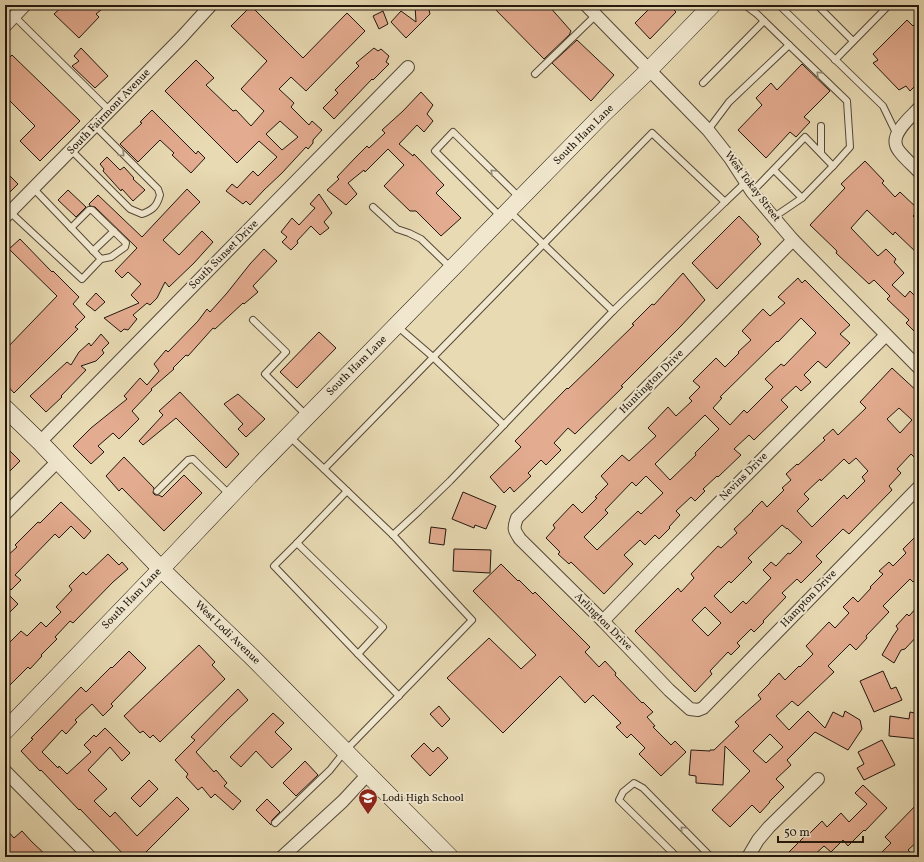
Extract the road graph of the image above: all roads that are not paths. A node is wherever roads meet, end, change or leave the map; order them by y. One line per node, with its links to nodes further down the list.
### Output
1 (25, 5): 10 (street)
2 (211, 5): 21 (street, South Fairmont Avenue)
3 (586, 5): 9 (street, West Tokay Street)
4 (712, 5): 17 (main road, South Ham Lane)
5 (745, 5): 11 (lane)
6 (779, 5): 15 (lane)
7 (817, 5): 13 (lane)
8 (889, 5): 13 (lane)
9 (596, 15): 17 (street, West Tokay Street); 18 (lane)
10 (14, 16): 12 (street); 21 (lane)
11 (764, 21): 14 (lane); 19 (lane)
12 (5, 26)
13 (853, 41): 15 (lane)
14 (789, 45): 24 (lane); 28 (lane, one-way to 14)
15 (835, 60): 25 (lane)
16 (408, 67): 56 (street, South Sunset Drive)
17 (650, 69): 24 (street, West Tokay Street); 36 (main road, South Ham Lane)
18 (535, 74)
19 (702, 83)
20 (919, 108): 25 (street)
21 (110, 111): 22 (street, South Fairmont Avenue)
22 (95, 126): 26 (street, South Fairmont Avenue); 26 (lane, one-way to 26)
23 (821, 126): 27 (lane)
24 (708, 130): 31 (street, West Tokay Street)
25 (896, 135): 30 (street)
26 (71, 150): 32 (street, South Fairmont Avenue)
27 (821, 153): 28 (lane); 29 (lane)
28 (833, 166): 33 (lane)
29 (774, 170): 31 (lane); 33 (lane)
30 (919, 172)
31 (749, 187): 34 (lane); 38 (street, West Tokay Street)
32 (33, 188): 37 (street, South Fairmont Avenue); 39 (lane)
33 (802, 198): 38 (lane)
34 (724, 202): 42 (lane); 46 (lane)
35 (373, 207): 45 (lane)
36 (511, 209): 36 (lane, one-way to 36); 42 (lane); 45 (main road, South Ham Lane)
37 (8, 214): 44 (lane)
38 (774, 217): 41 (street, West Tokay Street)
39 (71, 228): 40 (lane); 43 (lane)
40 (114, 231): 43 (lane); 44 (lane)
41 (793, 240): 49 (street, West Tokay Street); 64 (street, Huntington Drive)
42 (544, 244): 46 (lane); 50 (lane)
43 (93, 251): 44 (lane)
44 (101, 259)
45 (452, 269): 48 (main road, South Ham Lane)
46 (613, 312): 54 (lane)
47 (253, 320): 53 (lane)
48 (397, 326): 50 (lane); 53 (main road, South Ham Lane)
49 (886, 335): 51 (street, West Tokay Street); 68 (street, Nevins Drive)
50 (434, 357): 54 (lane); 58 (lane)
51 (919, 368)
52 (5, 408): 56 (main road, West Lodi Avenue)
53 (308, 416): 55 (main road, South Ham Lane)
54 (504, 425): 65 (lane)
55 (288, 436): 58 (lane); 62 (main road, South Ham Lane)
56 (40, 442): 57 (main road, West Lodi Avenue)
57 (58, 461): 63 (street); 67 (main road, West Lodi Avenue)
58 (324, 469): 61 (lane)
59 (919, 487): 71 (street, Hampton Drive)
60 (157, 491): 62 (lane)
61 (347, 491): 65 (lane); 66 (lane)
62 (231, 495): 67 (main road, South Ham Lane)
63 (5, 514)
64 (514, 526): 68 (street, Arlington Drive)
65 (393, 535): 70 (lane)
66 (297, 543): 69 (lane); 69 (lane)
67 (161, 569): 72 (main road, South Ham Lane); 73 (main road, West Lodi Avenue)
68 (603, 621): 71 (street, Arlington Drive)
69 (358, 654): 70 (lane)
70 (399, 696): 73 (lane)
71 (698, 710)
72 (5, 731)
73 (345, 751): 75 (main road, West Lodi Avenue); 77 (lane)
74 (5, 771): 78 (street)
75 (368, 774): 79 (street); 80 (main road, West Lodi Avenue)
76 (818, 779): 83 (street)
77 (275, 823)
78 (82, 854)
79 (282, 857)
80 (450, 857)
81 (677, 857): 82 (lane, one-way to 81)
82 (711, 857)
83 (748, 857)

